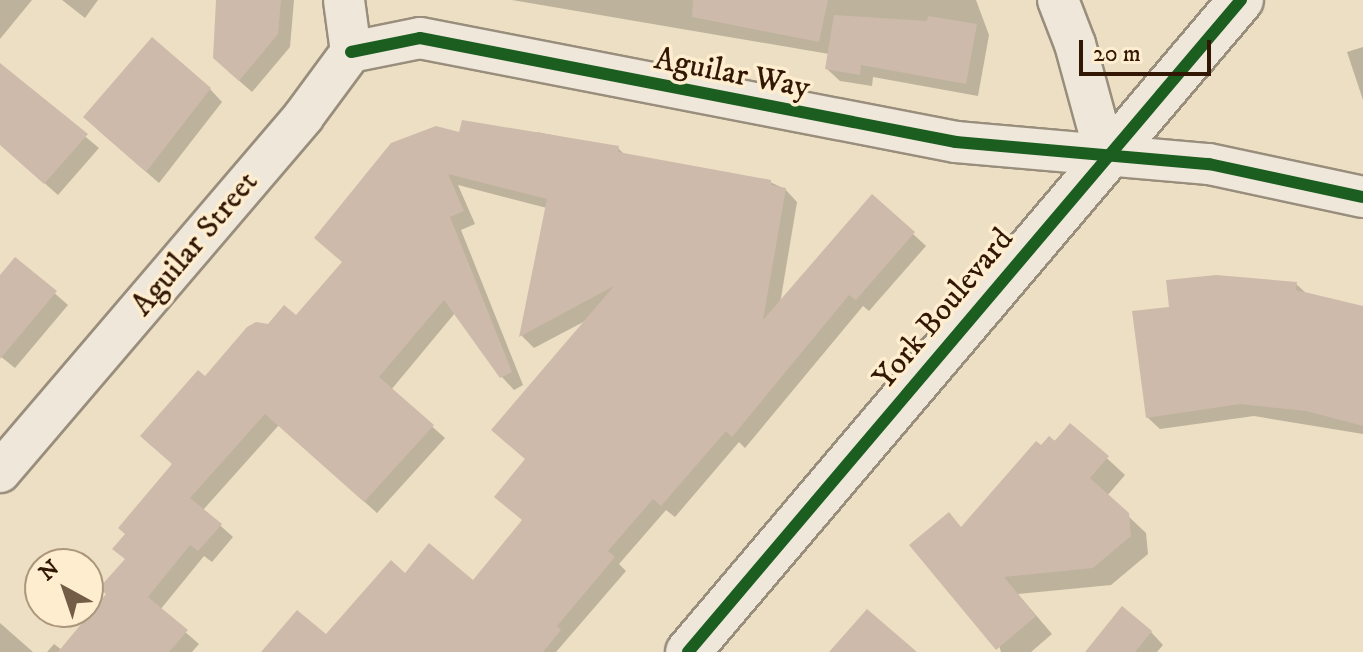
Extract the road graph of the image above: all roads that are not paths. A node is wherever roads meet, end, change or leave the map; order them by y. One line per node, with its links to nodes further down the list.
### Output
1 (344, 0): 4 (street)
2 (1058, 0): 5 (street)
3 (1241, 0): 5 (street, York Boulevard)
4 (351, 52): 5 (street, Aguilar Way); 7 (street, Aguilar Street)
5 (1106, 157): 6 (street, Aguilar Way); 8 (street, York Boulevard)
6 (1363, 197)
7 (0, 472)
8 (688, 652)

